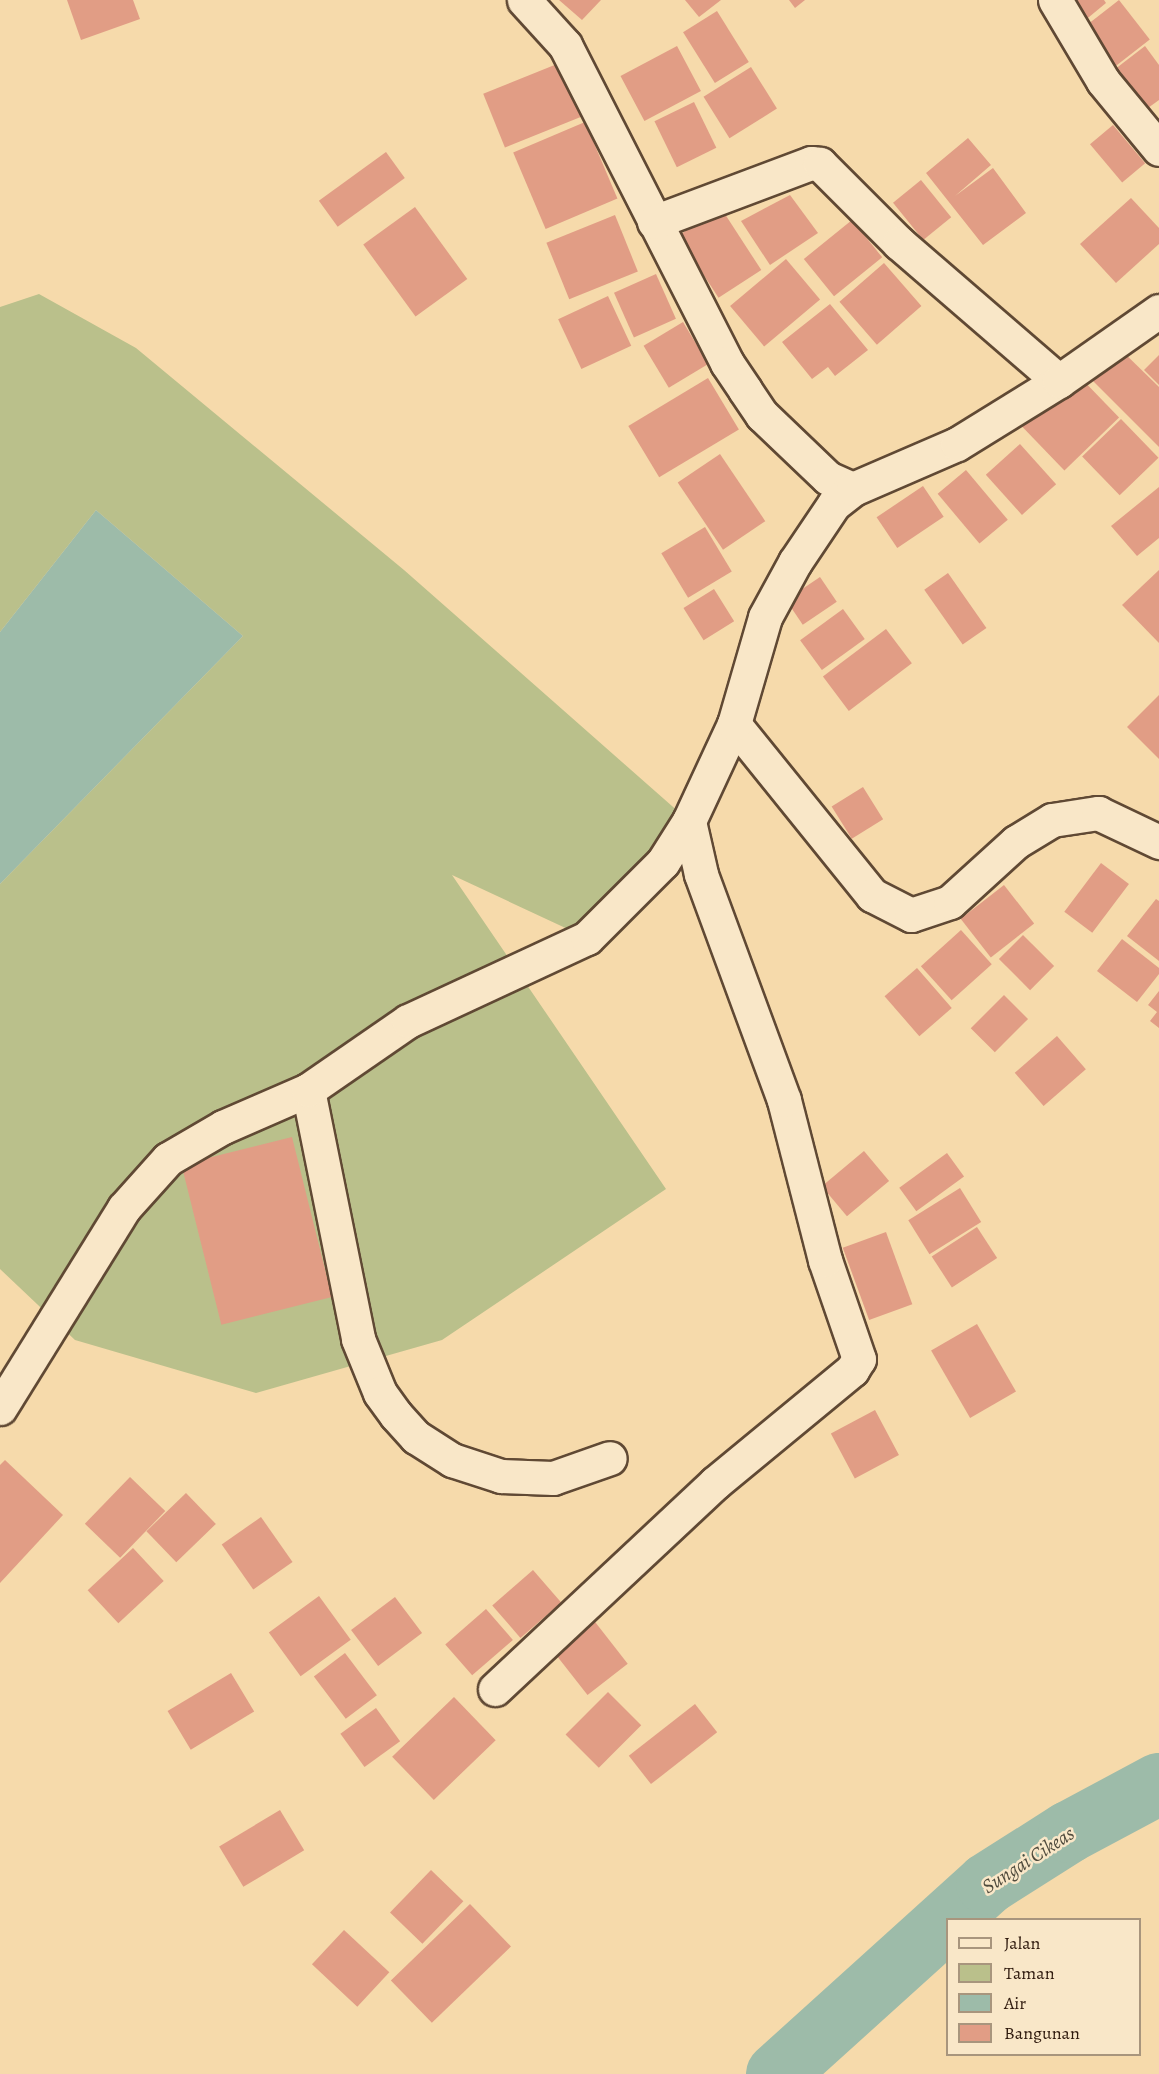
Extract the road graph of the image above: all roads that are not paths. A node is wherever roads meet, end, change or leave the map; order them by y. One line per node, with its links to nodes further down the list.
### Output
1 (524, 0): 4 (street)
2 (1055, 0): 3 (street)
3 (1159, 149)
4 (654, 222): 6 (street); 7 (street)
5 (1159, 311): 6 (street)
6 (1059, 381): 7 (street)
7 (854, 489): 8 (street)
8 (734, 724): 9 (street); 10 (street)
9 (689, 821): 11 (street); 14 (street)
10 (1159, 842)
11 (308, 1090): 12 (street); 13 (street)
12 (0, 1408)
13 (610, 1458)
14 (495, 1689)

